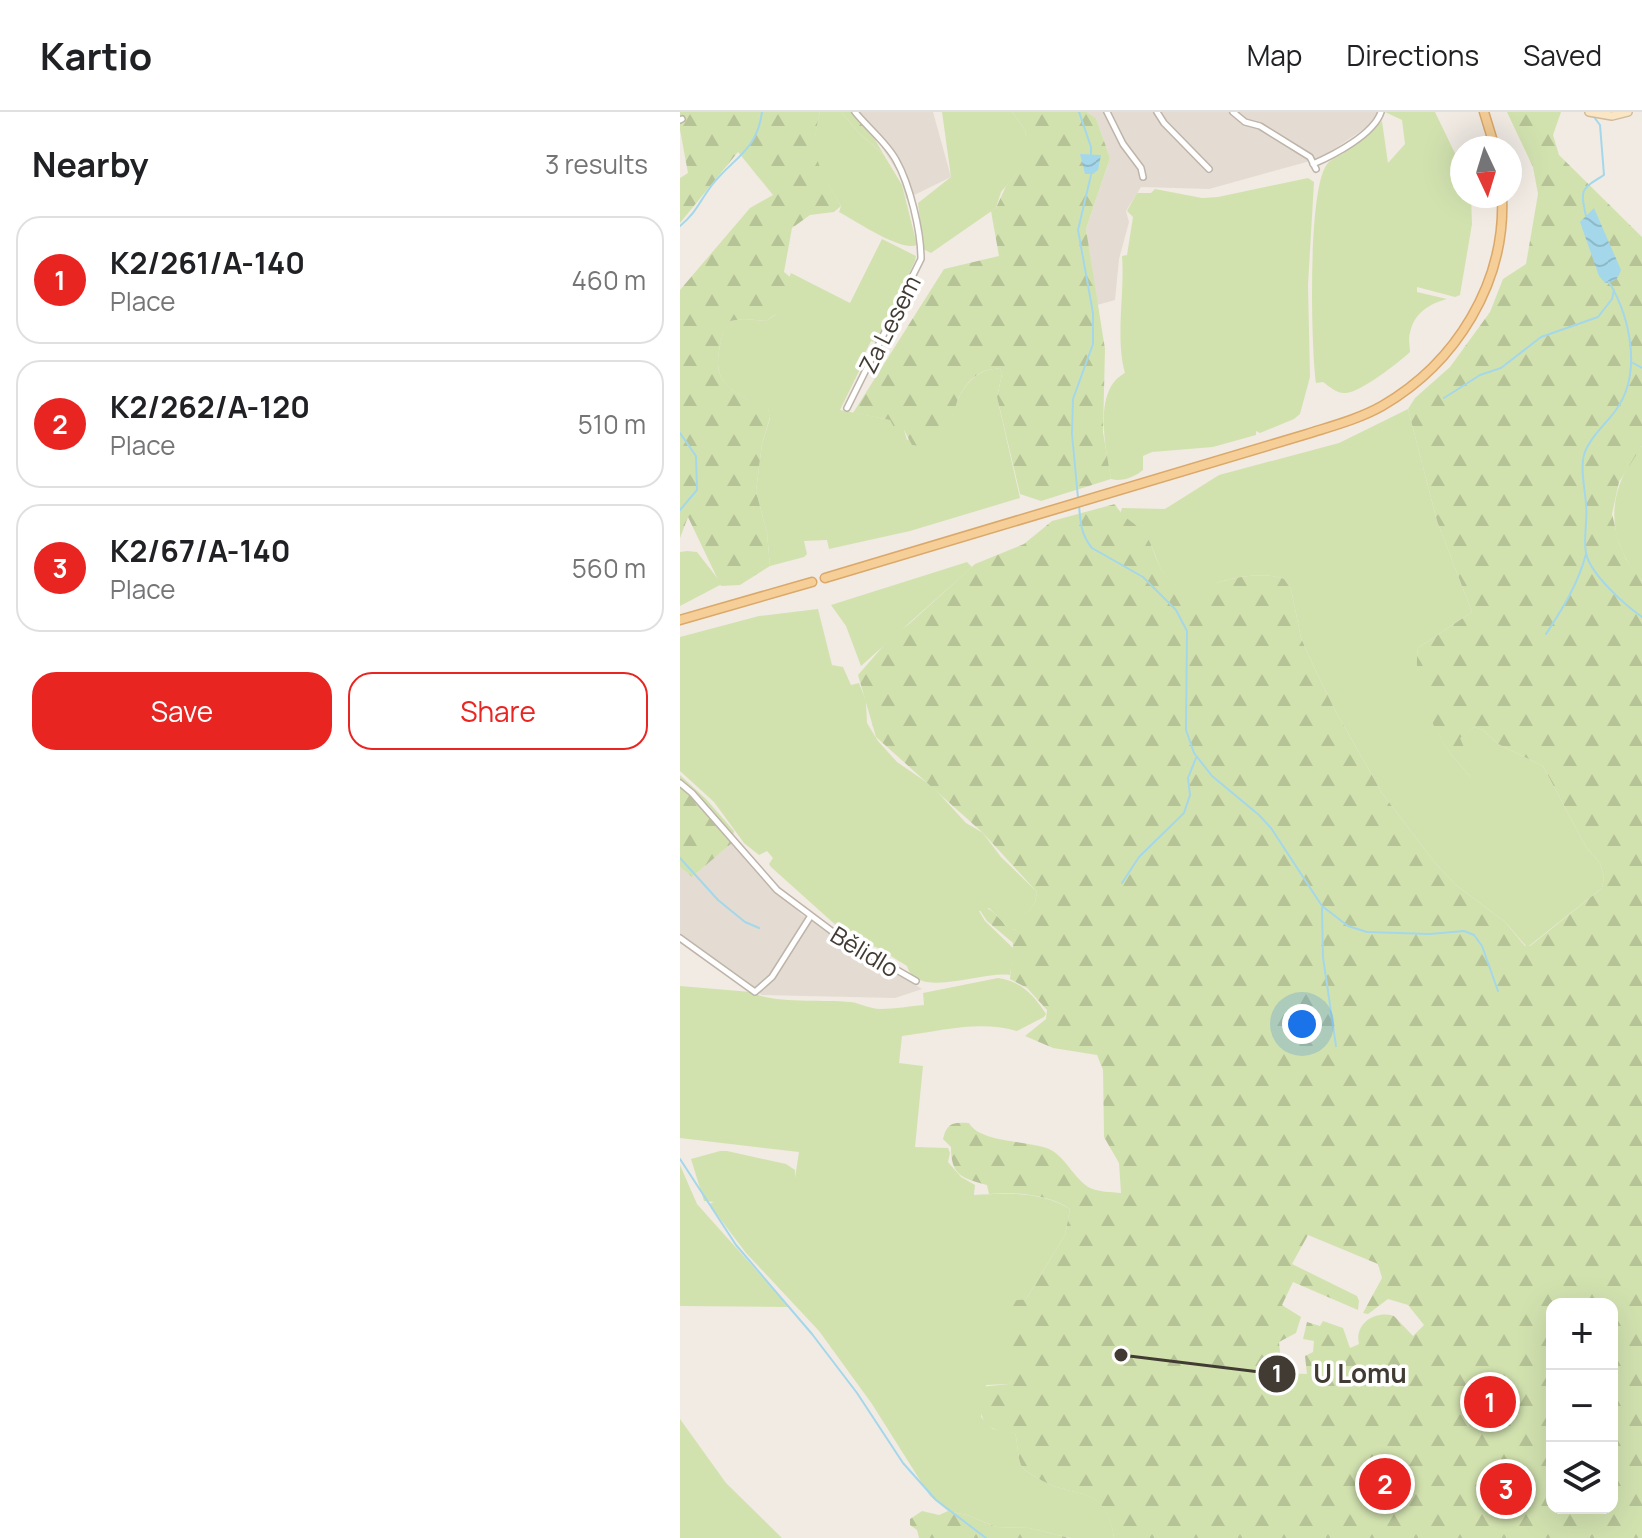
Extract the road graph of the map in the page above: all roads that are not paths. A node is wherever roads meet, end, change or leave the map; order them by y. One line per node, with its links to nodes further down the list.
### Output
1 (855, 112): 13 (street, Za Lesem)
2 (1107, 112): 11 (street)
3 (1157, 112): 10 (street)
4 (1233, 112): 5 (street)
5 (1381, 112)
6 (1484, 112): 9 (main road)
7 (1589, 112): 8 (street)
8 (1628, 112)
9 (1491, 136)
10 (1209, 169)
11 (1143, 177)
12 (1501, 208): 14 (main road)
13 (847, 408)
14 (825, 578)
15 (812, 582): 16 (main road)
16 (680, 620)
17 (680, 783): 18 (street)
18 (810, 917): 19 (street, Bělidlo); 20 (street, Bělidlo)
19 (680, 938)
20 (916, 981)

